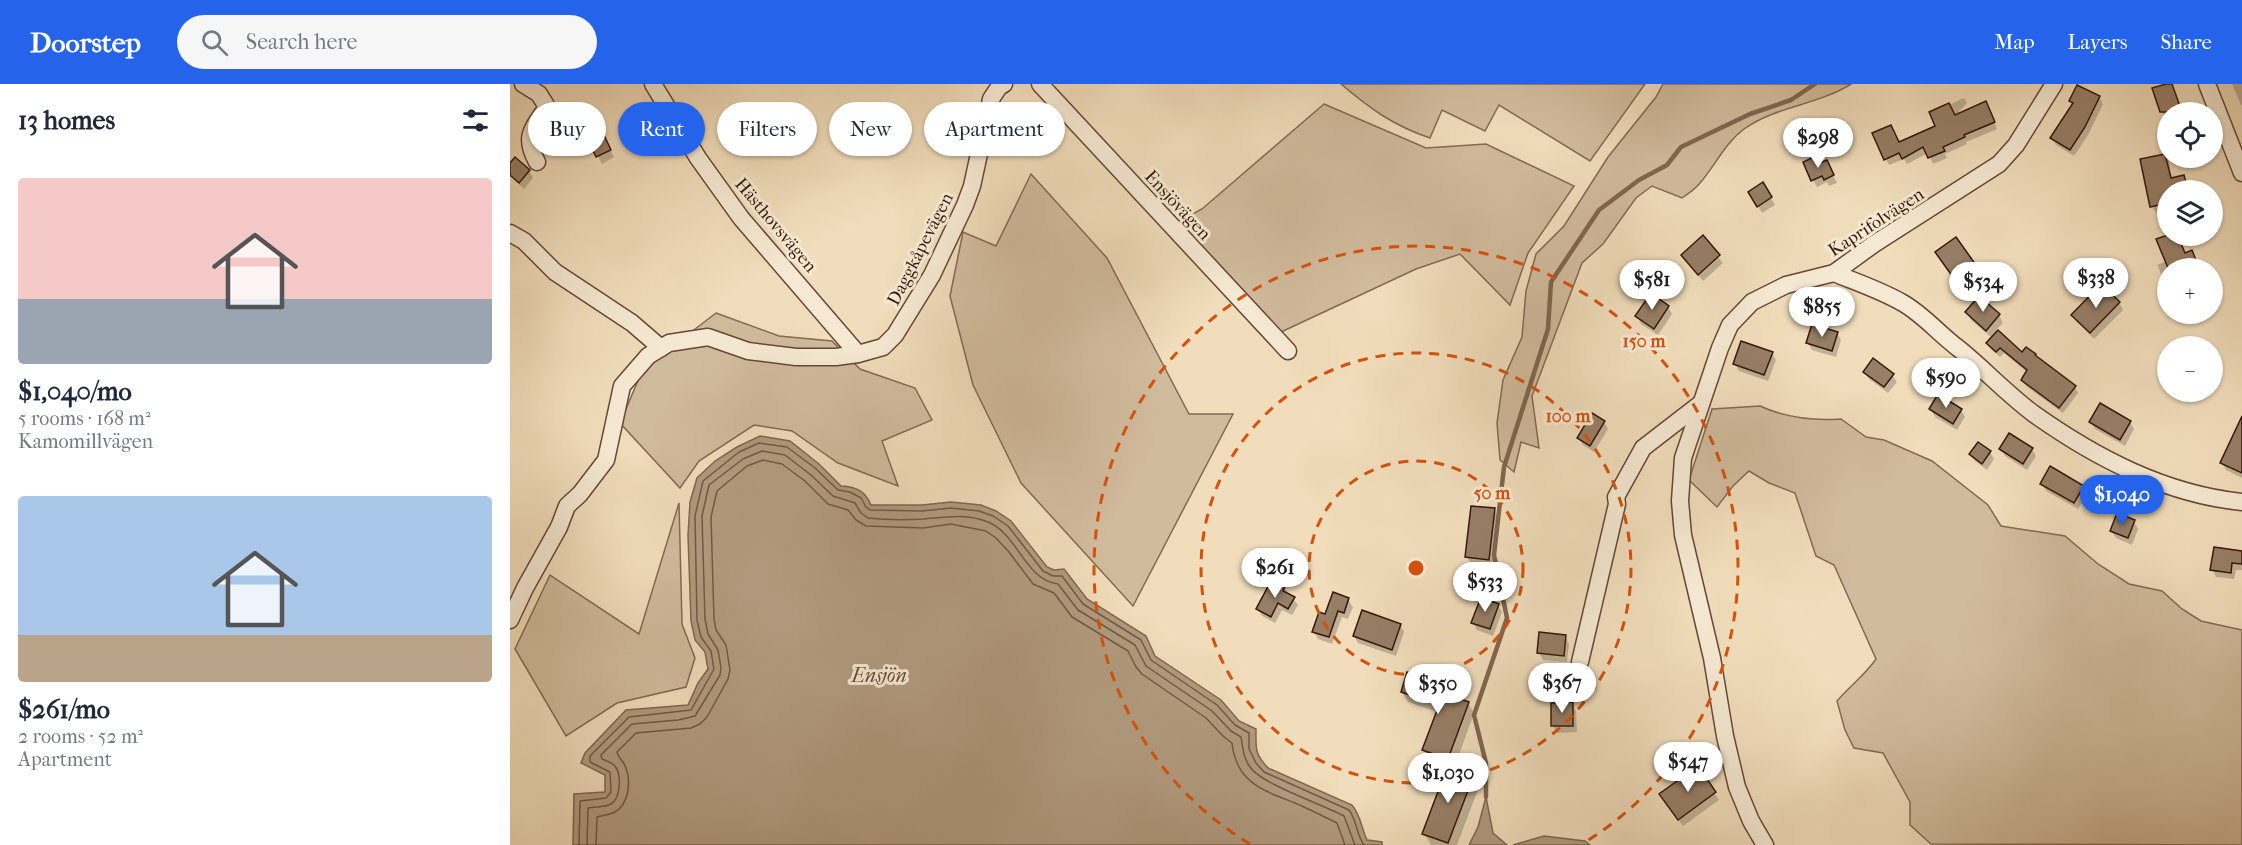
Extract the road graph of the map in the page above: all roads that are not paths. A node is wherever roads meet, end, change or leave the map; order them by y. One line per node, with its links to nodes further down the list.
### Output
1 (524, 84): 7 (street)
2 (653, 84): 13 (street, Hästhovsvägen)
3 (1004, 84): 13 (street, Daggkåpevägen)
4 (1040, 84): 12 (street, Ensjövägen)
5 (2054, 84): 10 (street, Kaprifolvägen)
6 (2207, 84): 8 (street)
7 (537, 162)
8 (2242, 172)
9 (510, 233): 11 (street)
10 (1834, 273): 14 (street, Kaprifolvägen); 15 (street)
11 (661, 348): 13 (street, Daggkåpevägen); 16 (street, Daggkåpevägen)
12 (1288, 351)
13 (858, 354)
14 (1700, 404): 17 (street); 18 (street, Kaprifolvägen)
15 (2242, 502)
16 (510, 620)
17 (1580, 662)
18 (1765, 845)

